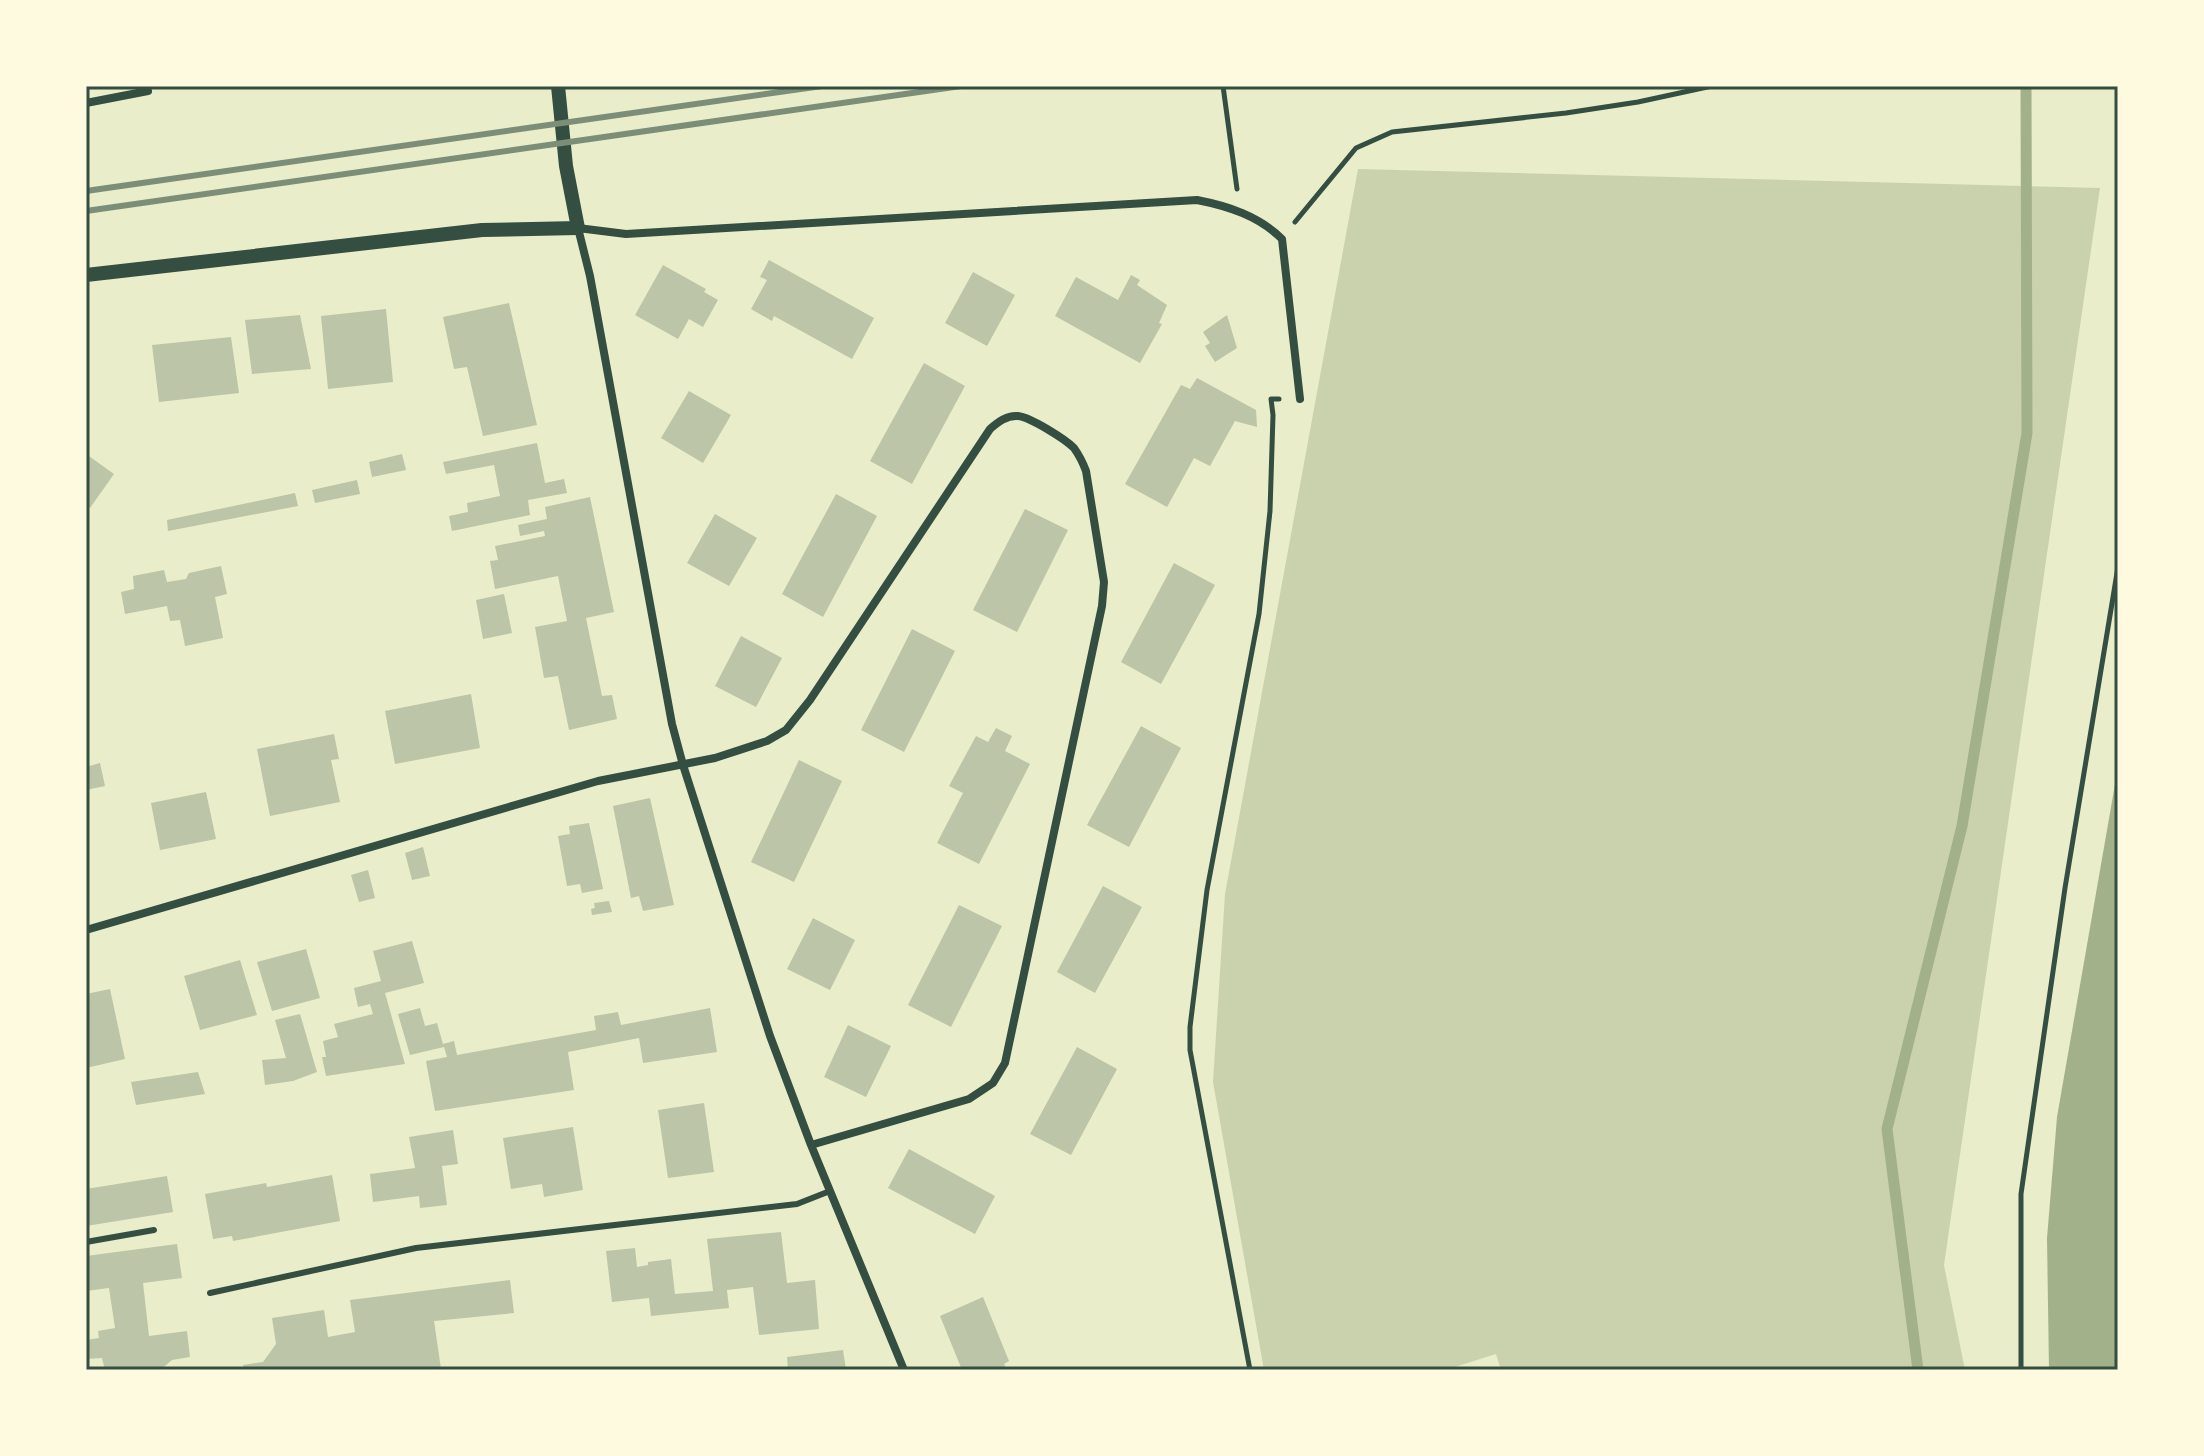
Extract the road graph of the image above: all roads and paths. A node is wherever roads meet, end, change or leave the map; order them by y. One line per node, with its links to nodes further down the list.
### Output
1 (558, 86): 7 (street)
2 (1223, 86): 6 (path)
3 (1712, 86): 8 (path)
4 (148, 91): 5 (street)
5 (86, 103)
6 (1241, 213): 7 (street); 8 (street)
7 (578, 228): 9 (street); 12 (street)
8 (1282, 239): 10 (street)
9 (86, 275)
10 (1300, 399): 20 (path)
11 (2118, 567): 21 (path)
12 (683, 765): 13 (street); 14 (street); 14 (street)
13 (86, 930)
14 (811, 1145): 15 (street)
15 (830, 1191): 18 (lane); 19 (street)
16 (154, 1230): 17 (lane)
17 (86, 1242)
18 (210, 1293)
19 (904, 1370)
20 (1250, 1370)
21 (2021, 1370)

